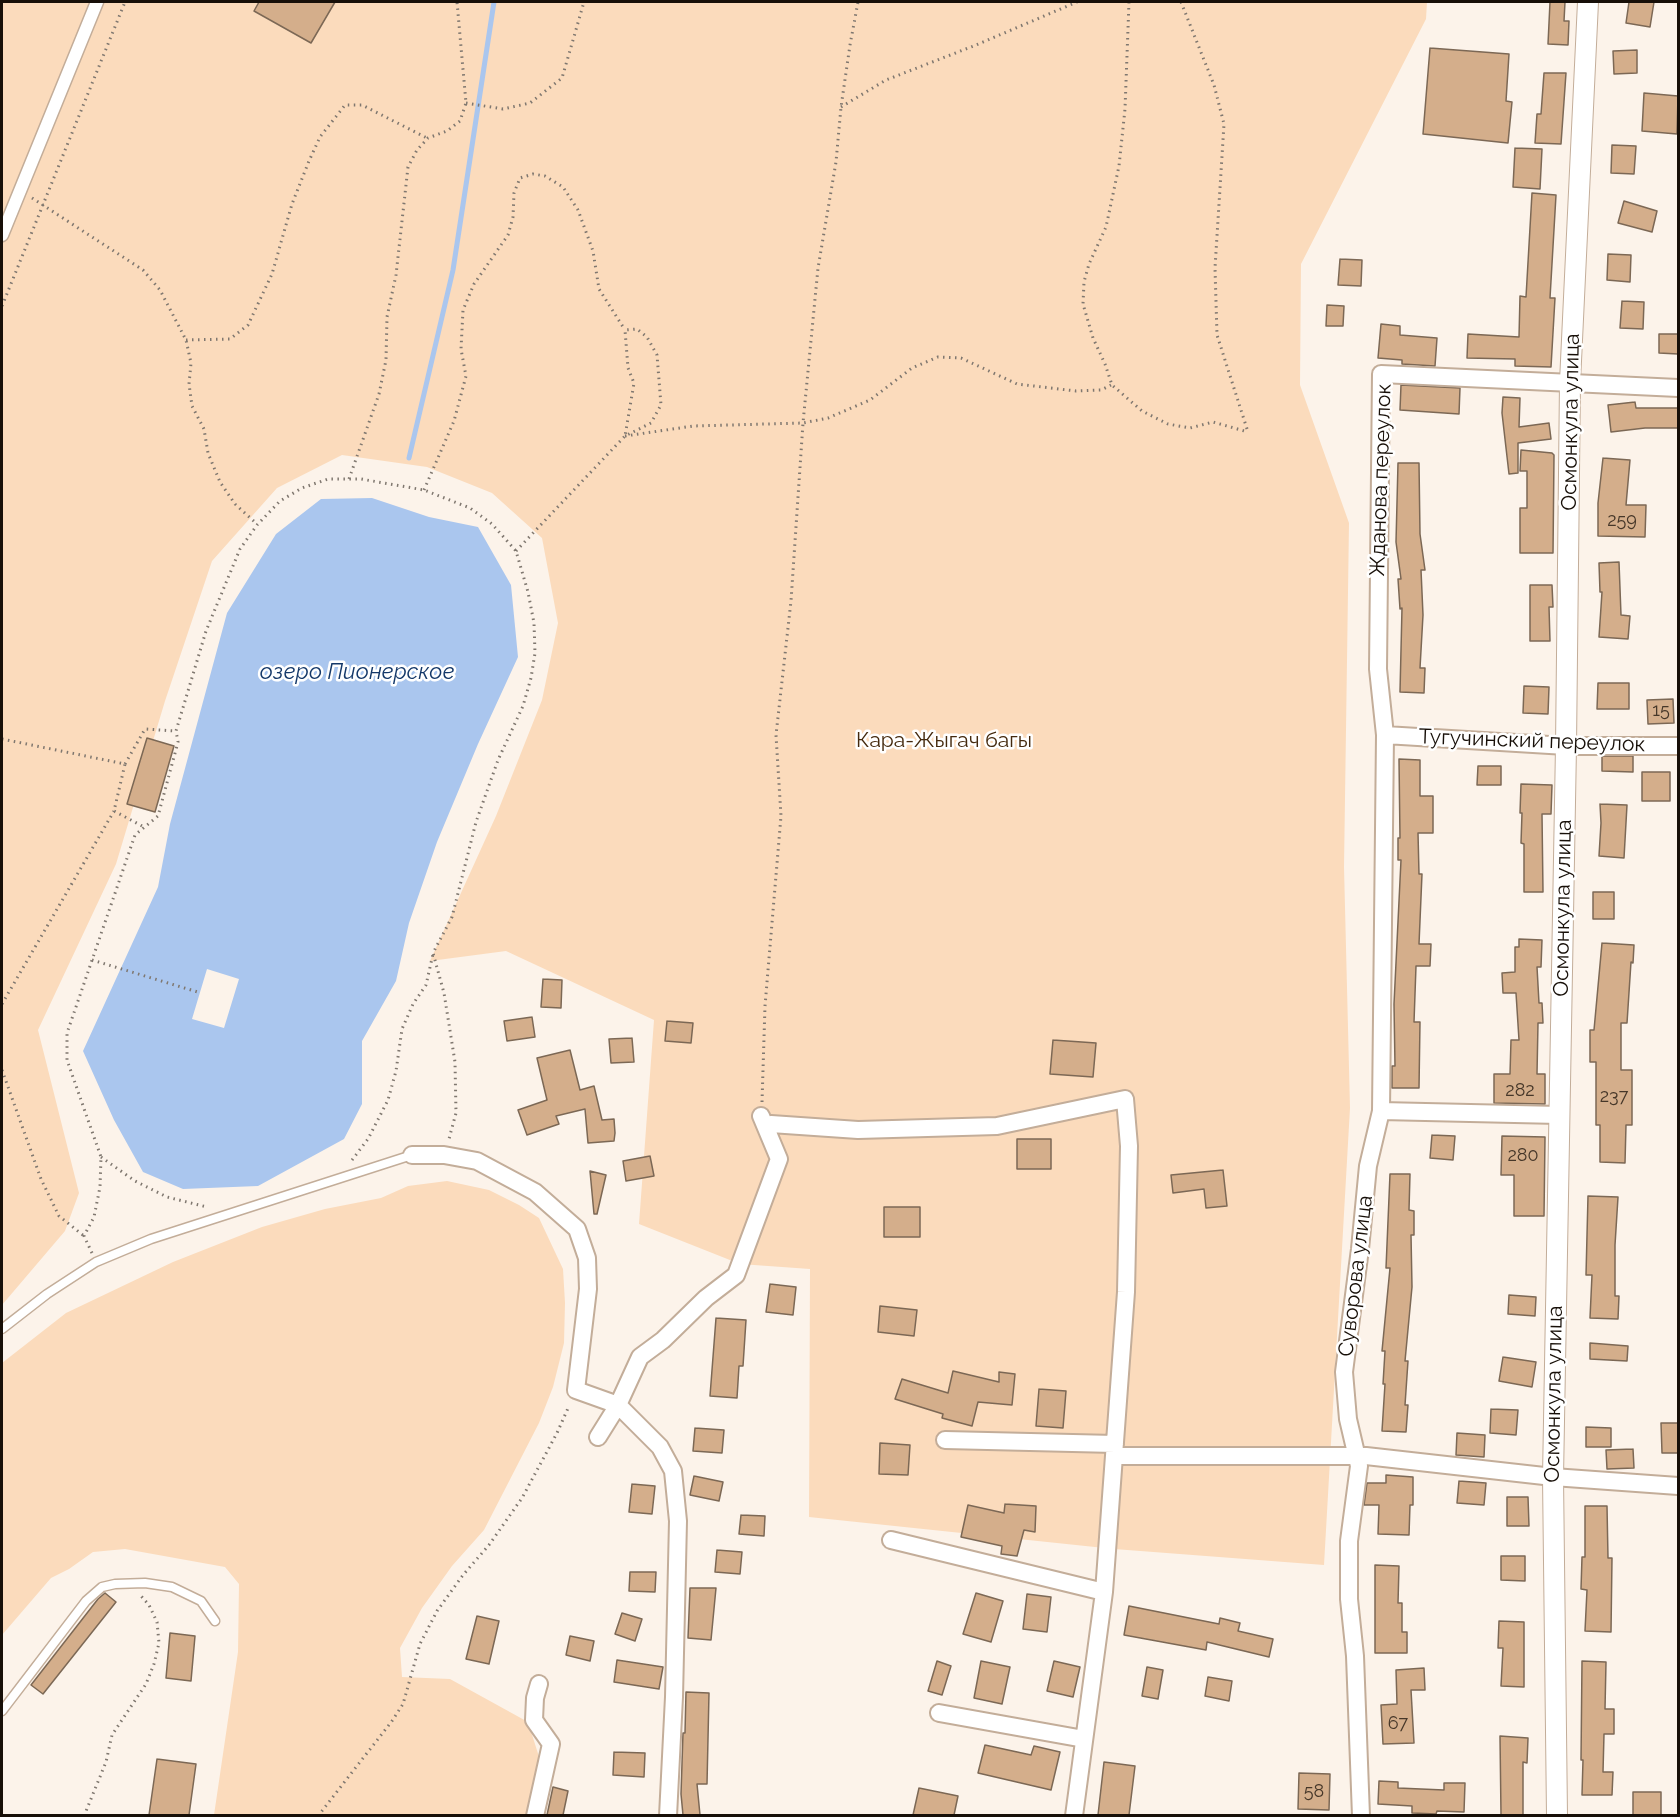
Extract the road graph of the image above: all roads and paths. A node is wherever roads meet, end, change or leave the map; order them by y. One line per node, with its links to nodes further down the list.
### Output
1 (97, 2): 14 (street)
2 (125, 2): 13 (path)
3 (457, 2): 10 (path)
4 (584, 2): 10 (path)
5 (858, 2): 11 (path)
6 (1077, 2): 11 (path)
7 (1129, 2): 19 (path)
8 (1180, 2): 19 (path)
9 (1588, 2): 18 (street, Осмонкула улица)
10 (466, 103): 12 (path)
11 (841, 107): 21 (path)
12 (428, 138): 17 (path); 23 (path)
13 (43, 204): 15 (path); 17 (path)
14 (2, 235)
15 (2, 306)
16 (625, 330): 22 (path); 22 (path); 24 (path)
17 (186, 340): 25 (path)
18 (1570, 382): 20 (street, Жданова переулок); 28 (street, Жданова переулок); 30 (street, Осмонкула улица)
19 (1112, 385): 21 (path)
20 (1678, 388)
21 (803, 423): 22 (path); 42 (path)
22 (626, 436): 26 (path)
23 (349, 479): 24 (path); 25 (path)
24 (424, 490): 26 (path)
25 (257, 525): 27 (path)
26 (516, 551): 35 (path)
27 (176, 731): 32 (path); 34 (path)
28 (1384, 735): 30 (street, Тугучинский переулок); 40 (street, Суворова улица)
29 (2, 738): 32 (path)
30 (1566, 746): 31 (street, Тугучинский переулок); 41 (street, Осмонкула улица)
31 (1678, 746)
32 (125, 764): 33 (path)
33 (114, 811): 34 (path); 38 (path)
34 (144, 827): 36 (path)
35 (433, 953): 44 (path); 46 (path)
36 (92, 960): 37 (path); 45 (path)
37 (201, 993)
38 (2, 1004)
39 (2, 1070): 48 (path)
40 (1381, 1111): 41 (street); 56 (street, Суворова улица)
41 (1559, 1115): 57 (street, Осмонкула улица)
42 (766, 1120): 52 (street); 55 (street)
43 (412, 1155): 44 (street); 46 (lane)
44 (444, 1155): 51 (street)
45 (101, 1157): 47 (path); 48 (path)
46 (338, 1178): 47 (lane)
47 (233, 1214): 49 (lane)
48 (84, 1236): 49 (path)
49 (96, 1262): 50 (lane)
50 (2, 1329)
51 (576, 1390): 52 (street); 68 (path)
52 (618, 1405): 53 (street); 70 (street)
53 (598, 1437)
54 (945, 1440): 55 (street)
55 (1115, 1450): 56 (street); 61 (street)
56 (1357, 1456): 57 (street); 72 (street, Суворова улица)
57 (1553, 1477): 58 (street); 73 (street, Осмонкула улица)
58 (1678, 1486)
59 (891, 1540): 61 (street)
60 (115, 1584): 62 (lane); 64 (lane); 67 (path)
61 (1104, 1592): 66 (street)
62 (215, 1621)
63 (539, 1684): 69 (street)
64 (2, 1711)
65 (939, 1713): 66 (street)
66 (1084, 1739): 71 (street)
67 (84, 1815)
68 (318, 1815)
69 (535, 1815)
70 (668, 1815)
71 (1074, 1815)
72 (1361, 1815)
73 (1557, 1815)

